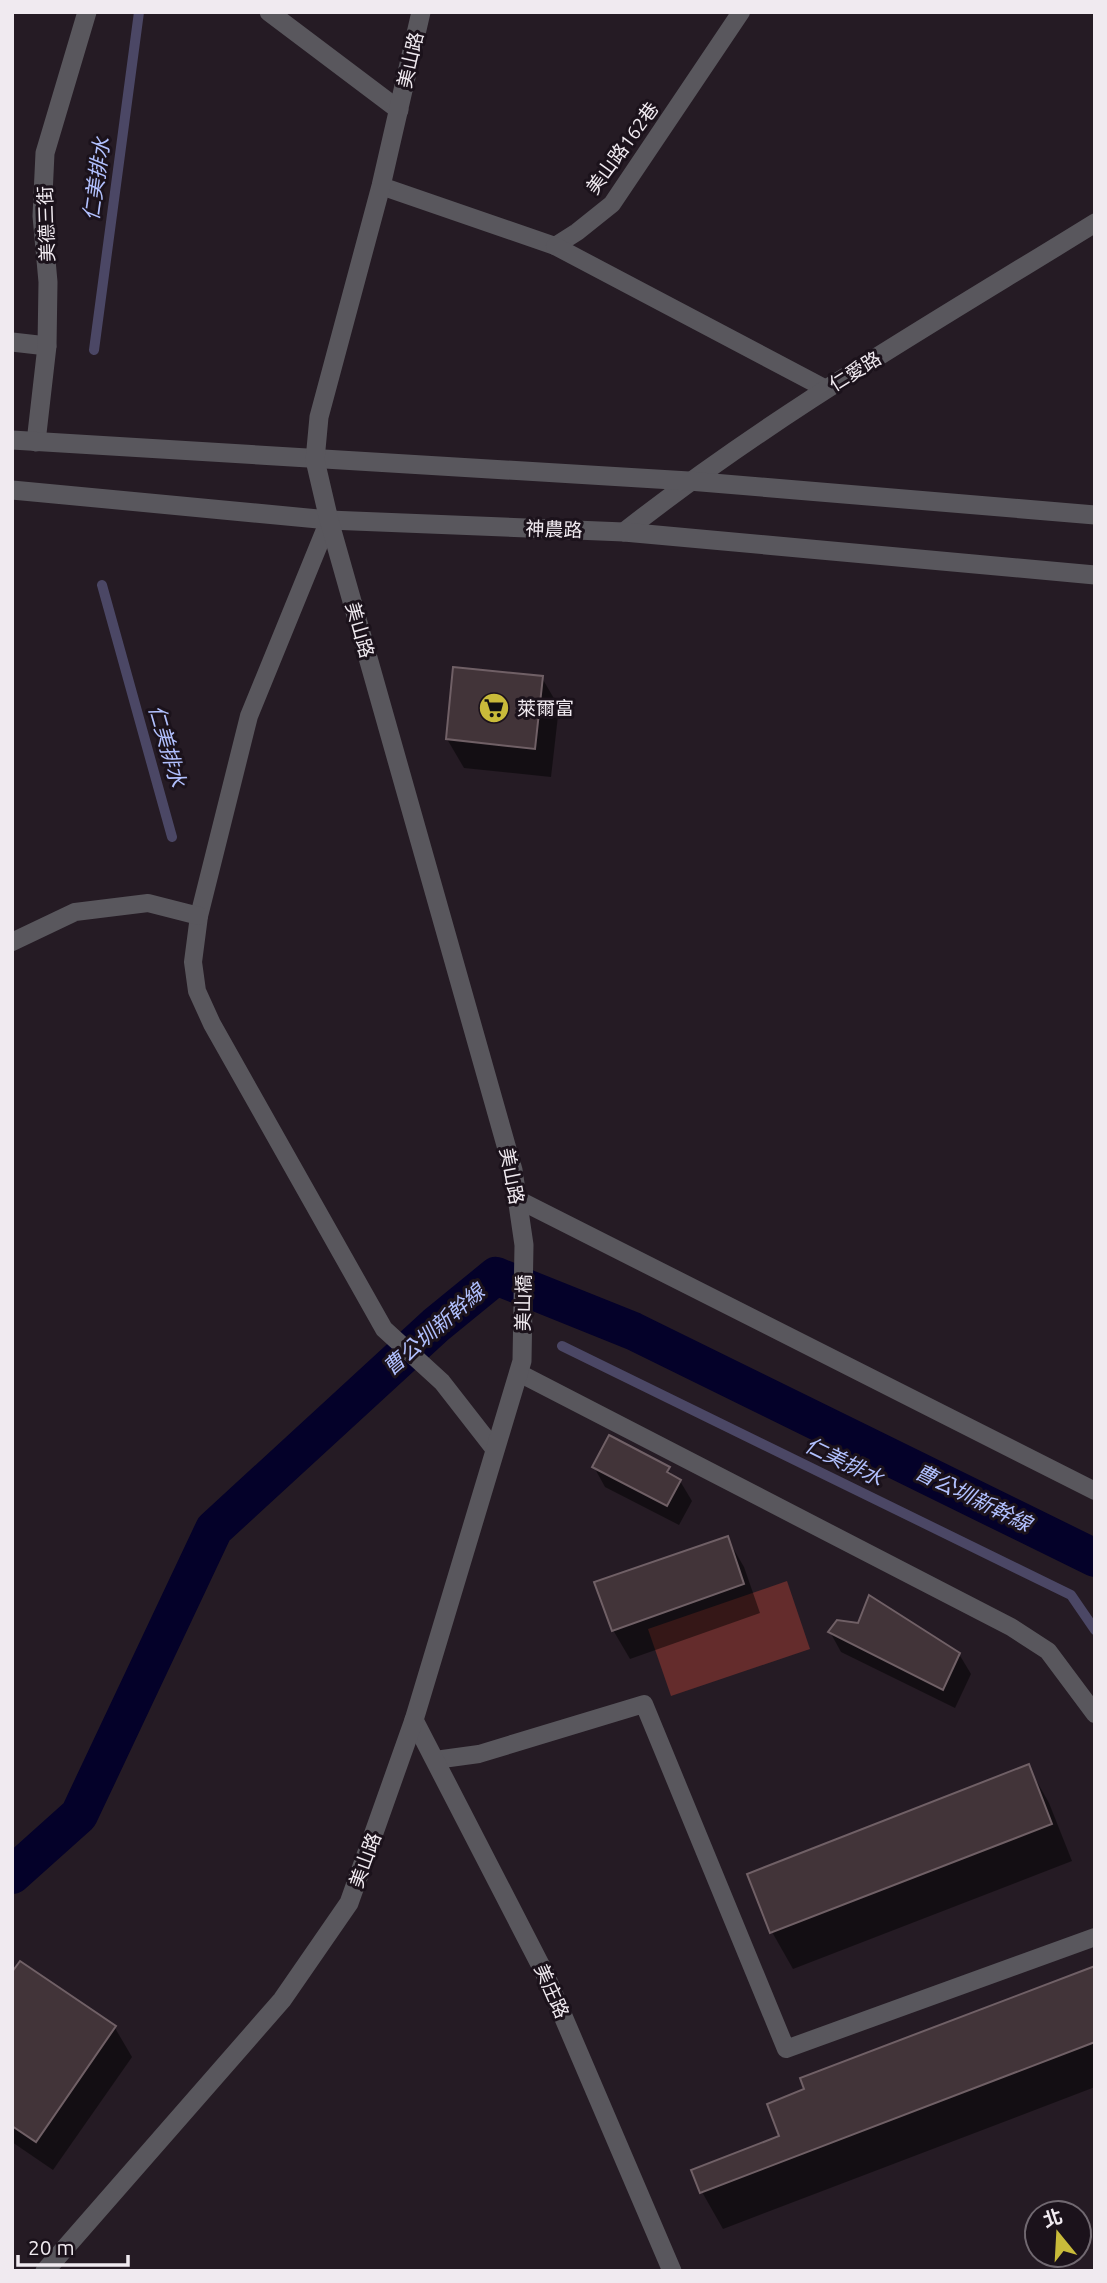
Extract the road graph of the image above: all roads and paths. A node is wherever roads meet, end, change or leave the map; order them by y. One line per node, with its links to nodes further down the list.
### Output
1 (87, 12): 10 (street, 美德三街)
2 (269, 12): 5 (street)
3 (421, 12): 5 (street, 美山路)
4 (741, 12): 8 (lane, 美山路162巷)
5 (399, 110): 6 (street, 美山路)
6 (381, 186): 8 (lane); 14 (street, 美山路)
7 (1095, 223): 11 (street, 仁愛路)
8 (555, 246): 11 (lane)
9 (12, 342): 10 (street)
10 (47, 346): 13 (street, 美德三街)
11 (826, 389): 15 (street, 仁愛路)
12 (12, 440): 13 (street)
13 (36, 442): 14 (street)
14 (315, 460): 15 (street); 18 (street, 美山路)
15 (689, 481): 17 (street); 19 (street, 仁愛路)
16 (12, 490): 18 (street, 神農路)
17 (1095, 515)
18 (329, 520): 19 (street, 神農路); 21 (lane); 23 (street, 美山路)
19 (624, 532): 20 (street, 神農路)
20 (1095, 575)
21 (199, 916): 22 (lane); 26 (lane)
22 (12, 942)
23 (517, 1199): 24 (street, 美山路); 27 (lane)
24 (524, 1245): 25 (street, 美山橋)
25 (520, 1367): 26 (street, 美山路); 28 (lane)
26 (495, 1450): 29 (street, 美山路)
27 (1095, 1491)
28 (1095, 1714)
29 (414, 1720): 30 (street, 美庄路); 32 (street, 美山路)
30 (435, 1760): 31 (lane); 33 (street, 美庄路)
31 (1095, 1937)
32 (46, 2271)
33 (672, 2271)

